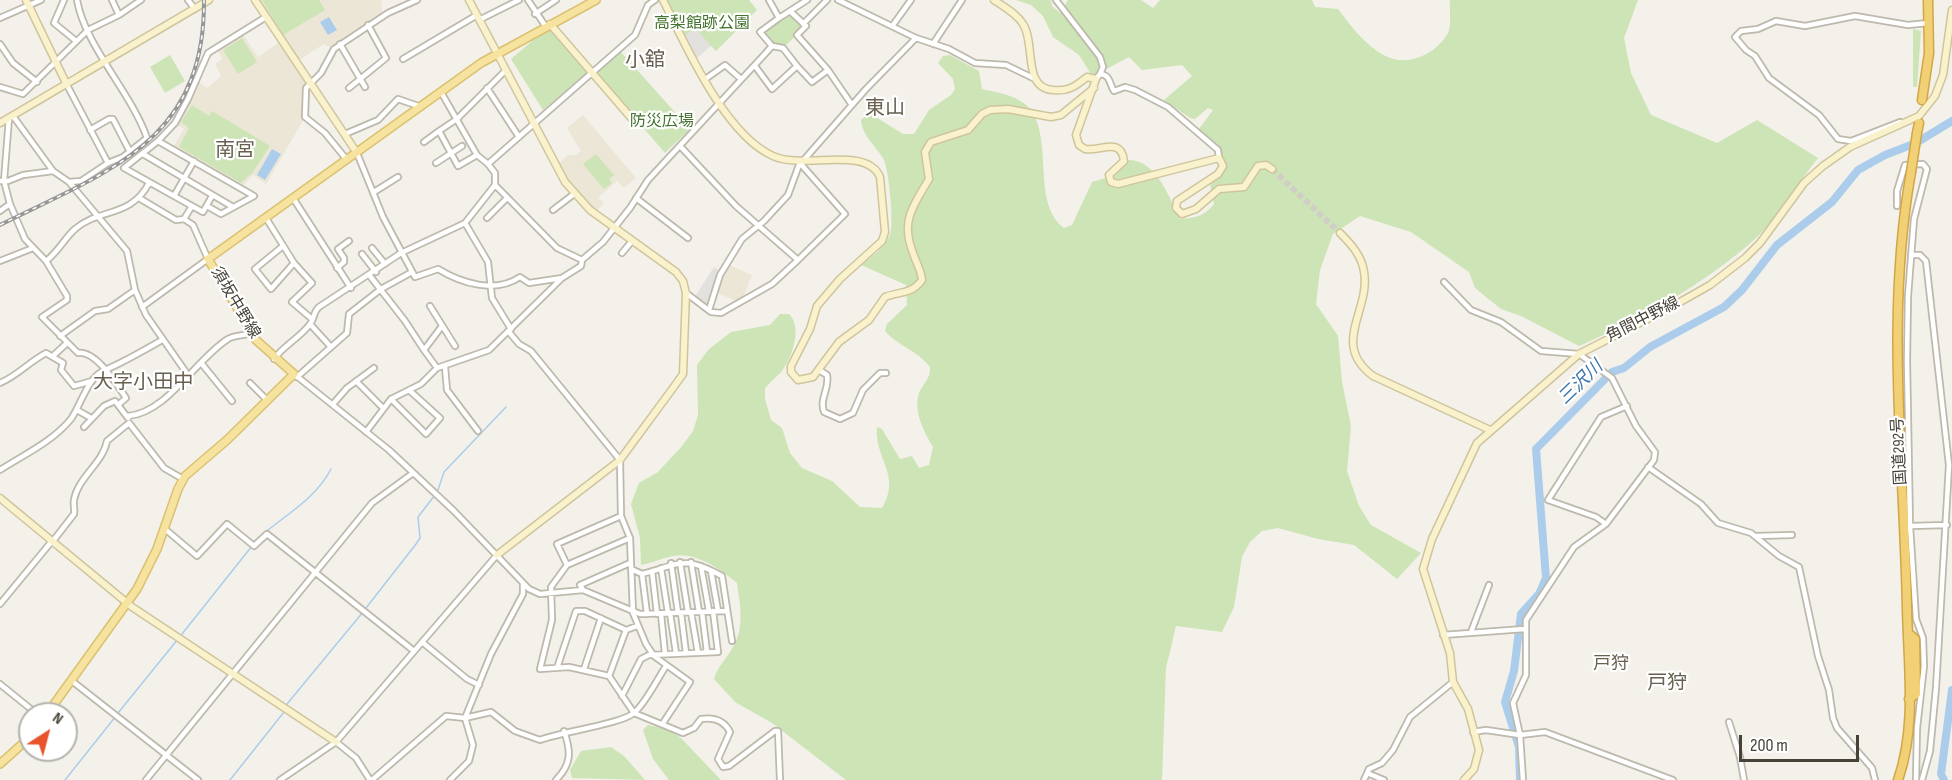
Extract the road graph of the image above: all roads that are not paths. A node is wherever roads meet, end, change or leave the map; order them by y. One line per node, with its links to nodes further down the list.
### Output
1 (41, 0): 26 (street)
2 (64, 0): 45 (street)
3 (77, 0): 43 (street)
4 (112, 0): 33 (street)
5 (141, 0): 33 (street)
6 (188, 0): 29 (street)
7 (209, 0): 29 (street)
8 (255, 0): 34 (street)
9 (417, 0): 40 (street)
10 (469, 0): 35 (street)
11 (519, 0): 35 (street)
12 (528, 0): 32 (street)
13 (542, 0): 28 (street)
14 (554, 0): 28 (street)
15 (596, 0): 42 (main road, 須坂中野線)
16 (655, 0): 58 (street)
17 (663, 0): 62 (street)
18 (769, 0): 37 (street)
19 (827, 0): 39 (street)
20 (838, 0): 41 (street)
21 (911, 0): 41 (street)
22 (962, 0): 48 (street)
23 (994, 0): 61 (street)
24 (1056, 0): 59 (street)
25 (805, 1): 31 (street)
26 (28, 3): 36 (street); 53 (street)
27 (1928, 4): 38 (highway)
28 (546, 8): 32 (street)
29 (195, 9): 52 (street)
30 (1952, 10): 80 (street, 角間中野線)
31 (790, 11): 37 (street); 39 (street)
32 (535, 14): 42 (street)
33 (119, 15): 43 (street)
34 (266, 17): 65 (street); 87 (street)
35 (478, 17): 50 (street); 51 (street)
36 (0, 18)
37 (779, 18): 49 (street)
38 (1928, 23): 73 (highway); 80 (street)
39 (803, 24): 56 (street)
40 (368, 25): 47 (street); 60 (street)
41 (893, 25): 44 (street)
42 (548, 26): 50 (main road, 須坂中野線); 58 (street)
43 (88, 30): 45 (street); 52 (street)
44 (916, 38): 48 (street); 75 (street)
45 (76, 41): 53 (street)
46 (0, 44): 64 (street)
47 (340, 44): 60 (street); 65 (street)
48 (933, 44): 61 (street)
49 (772, 46): 54 (street); 55 (street)
50 (496, 53): 57 (street); 72 (main road, 須坂中野線)
51 (403, 59)
52 (107, 61): 66 (street); 91 (street)
53 (56, 64): 64 (street); 66 (street)
54 (755, 66): 55 (street); 63 (street)
55 (797, 66): 56 (street)
56 (828, 70): 75 (street)
57 (505, 71): 70 (street); 82 (street)
58 (593, 72): 79 (street); 82 (street)
59 (1098, 76): 61 (street); 71 (street); 96 (street)
60 (361, 79): 68 (street); 69 (street)
61 (1035, 79)
62 (705, 80): 63 (street); 74 (street)
63 (741, 80): 74 (street)
64 (37, 82): 67 (street)
65 (310, 84): 85 (street); 97 (street)
66 (67, 85): 77 (street); 83 (street)
67 (0, 87)
68 (365, 87)
69 (349, 88)
70 (487, 88): 78 (street); 86 (street)
71 (1094, 88): 96 (street); 183 (street)
72 (441, 92): 76 (main road, 須坂中野線); 78 (street)
73 (1922, 100)
74 (719, 104): 90 (street); 101 (street)
75 (852, 105): 101 (street)
76 (421, 107): 85 (street); 92 (main road, 須坂中野線)
77 (11, 117): 81 (street); 104 (street); 107 (street)
78 (457, 119): 84 (street); 95 (street)
79 (633, 120)
80 (1915, 122): 175 (street, 角間中野線); 289 (highway, 国道292号, bridge)
81 (0, 123)
82 (534, 125): 86 (street); 112 (street)
83 (90, 130): 91 (street); 99 (street)
84 (439, 131): 88 (street); 94 (street)
85 (345, 134): 92 (street)
86 (519, 136): 102 (street)
87 (158, 141): 93 (street); 98 (street)
88 (424, 142)
89 (462, 146): 94 (street)
90 (681, 147): 118 (street); 131 (street)
91 (130, 152): 99 (street)
92 (357, 153): 97 (main road, 須坂中野線); 111 (street)
93 (142, 154): 106 (street); 109 (street)
94 (451, 154): 95 (street); 100 (street)
95 (477, 154): 102 (street)
96 (1219, 158): 103 (street)
97 (347, 160): 116 (main road, 須坂中野線)
98 (194, 161): 106 (street); 123 (street)
99 (108, 163): 108 (street)
100 (436, 163)
101 (800, 163): 131 (street); 146 (street); 183 (street)
102 (488, 164): 110 (street)
103 (1272, 169)
104 (53, 171): 107 (street); 108 (street)
105 (398, 177): 111 (street)
106 (184, 178): 113 (street); 114 (street)
107 (2, 181): 119 (street)
108 (69, 182): 126 (street)
109 (149, 183): 113 (street); 115 (street)
110 (495, 185): 117 (street); 130 (street)
111 (374, 192): 140 (street)
112 (574, 194): 124 (street); 132 (street)
113 (174, 196): 120 (street)
114 (213, 196): 121 (street); 123 (street)
115 (139, 198): 126 (street); 129 (street)
116 (293, 198): 127 (main road, 須坂中野線); 151 (street)
117 (507, 198): 128 (street); 145 (street)
118 (636, 198): 132 (street); 134 (street)
119 (10, 204): 125 (street); 138 (street)
120 (192, 206): 121 (street); 129 (street)
121 (207, 206): 123 (street)
122 (1897, 206): 143 (street)
123 (233, 207)
124 (553, 210)
125 (0, 212)
126 (97, 217): 148 (street); 160 (street)
127 (266, 218): 137 (street); 144 (main road, 須坂中野線)
128 (487, 218)
129 (184, 219): 144 (street)
130 (465, 223): 140 (street); 157 (street)
131 (760, 225): 146 (street); 164 (street)
132 (614, 228): 136 (street); 145 (street)
133 (1340, 233): 204 (street)
134 (688, 238)
135 (349, 241): 151 (street)
136 (632, 241): 141 (street); 161 (street)
137 (283, 246): 149 (street); 149 (street)
138 (33, 248): 147 (street); 148 (street)
139 (372, 248): 150 (street)
140 (401, 253): 150 (street); 153 (street)
141 (622, 253)
142 (362, 254): 152 (street)
143 (1911, 255): 215 (street); 216 (street)
144 (208, 259): 163 (street); 168 (main road, 須坂中野線)
145 (582, 260): 155 (street)
146 (798, 260): 164 (street)
147 (0, 261)
148 (46, 261): 169 (street)
149 (294, 263): 165 (street)
150 (385, 264): 152 (street)
151 (337, 267): 158 (street)
152 (376, 272): 154 (street)
153 (412, 272): 157 (street); 159 (street)
154 (370, 276): 158 (street); 159 (street)
155 (562, 278): 157 (street); 167 (street)
156 (1444, 282): 175 (street)
157 (490, 285): 167 (street)
158 (351, 288): 165 (street)
159 (381, 289): 173 (street); 174 (street)
160 (135, 290): 163 (street); 169 (street)
161 (686, 293): 164 (street); 207 (street)
162 (430, 306): 166 (street)
163 (142, 307): 170 (street)
164 (709, 310)
165 (311, 322): 173 (street); 177 (street)
166 (442, 326): 172 (street); 174 (street)
167 (510, 331): 179 (street); 207 (street)
168 (251, 333): 177 (main road, 須坂中野線); 178 (street)
169 (60, 336): 171 (street)
170 (162, 340): 182 (street); 185 (street)
171 (67, 343): 176 (street); 182 (street)
172 (455, 346)
173 (331, 347): 186 (street)
174 (424, 350): 181 (street)
175 (1579, 354): 197 (street); 204 (street, 角間中野線)
176 (54, 355): 187 (street); 190 (street)
177 (274, 359): 186 (main road, 須坂中野線)
178 (202, 364): 185 (street); 194 (street)
179 (445, 367): 181 (street); 205 (street)
180 (374, 368): 188 (street)
181 (436, 368): 191 (street)
182 (105, 369): 187 (street); 195 (street)
183 (819, 370): 184 (street)
184 (886, 373)
185 (188, 375): 200 (street)
186 (295, 376): 193 (main road); 196 (street)
187 (92, 381): 199 (street)
188 (356, 381): 196 (street); 198 (street)
189 (250, 382): 193 (street)
190 (0, 383)
191 (410, 390): 192 (street); 192 (street)
192 (391, 399): 198 (street)
193 (267, 400): 211 (main road)
194 (232, 401)
195 (119, 404): 200 (street); 201 (street)
196 (333, 404): 206 (street)
197 (1627, 406): 208 (street); 214 (street)
198 (383, 408): 206 (street)
199 (77, 410): 201 (street); 209 (street)
200 (128, 417): 202 (street)
201 (91, 418): 203 (street)
202 (129, 423): 211 (street); 221 (street)
203 (84, 428)
204 (1490, 430): 254 (street, 角間中野線)
205 (478, 431)
206 (366, 432): 210 (street)
207 (620, 460): 213 (street); 222 (street)
208 (1648, 467): 214 (street); 218 (street)
209 (0, 470)
210 (413, 473): 222 (street); 232 (street)
211 (183, 479): 217 (main road)
212 (0, 498): 221 (street)
213 (621, 516): 220 (street); 226 (street)
214 (1606, 524): 251 (street)
215 (1947, 525): 216 (street); 305 (street)
216 (1910, 526): 304 (street)
217 (165, 529): 232 (street); 238 (main road)
218 (1756, 536): 219 (street); 303 (street)
219 (1792, 536)
220 (630, 538): 226 (street); 227 (street)
221 (52, 541): 238 (street); 239 (street)
222 (497, 555): 234 (street); 256 (street)
223 (691, 561): 224 (street); 228 (street); 243 (street)
224 (680, 562): 225 (street); 242 (street)
225 (671, 563): 229 (street); 246 (street)
226 (567, 565): 237 (street)
227 (630, 566): 233 (street); 236 (street); 244 (street)
228 (701, 566): 231 (street); 240 (street)
229 (661, 568): 230 (street); 245 (street)
230 (652, 571): 233 (street); 248 (street)
231 (711, 571): 240 (street); 241 (street)
232 (316, 572): 257 (street); 267 (street)
233 (642, 574): 247 (street)
234 (523, 584): 237 (street); 272 (street)
235 (1489, 585): 253 (street)
236 (583, 590): 237 (street); 244 (street)
237 (550, 593): 265 (street)
238 (128, 602): 267 (street); 269 (main road)
239 (0, 604)
240 (713, 611): 241 (street); 243 (street); 259 (street)
241 (727, 611): 255 (street)
242 (690, 612): 243 (street); 246 (street); 258 (street)
243 (700, 612): 259 (street)
244 (633, 613): 247 (street); 250 (street)
245 (669, 613): 246 (street); 248 (street); 260 (street)
246 (679, 613): 261 (street)
247 (647, 614): 248 (street)
248 (659, 614): 262 (street)
249 (601, 618): 252 (street); 265 (street); 266 (street)
250 (638, 626): 252 (street); 263 (street)
251 (1521, 629): 253 (street); 282 (street)
252 (626, 630): 268 (street)
253 (1471, 632): 254 (street)
254 (1443, 635): 270 (street, 角間中野線)
255 (732, 641)
256 (422, 642): 257 (street); 272 (street)
257 (414, 651): 283 (street)
258 (698, 652): 259 (street); 261 (street)
259 (707, 652)
260 (676, 653): 261 (street); 262 (street)
261 (686, 653)
262 (665, 654): 263 (street)
263 (654, 656): 264 (street); 273 (street)
264 (666, 666): 276 (street); 279 (street)
265 (557, 668): 266 (street)
266 (584, 669): 268 (street)
267 (233, 674): 283 (street); 285 (street)
268 (609, 676): 273 (street)
269 (72, 681): 275 (main road); 285 (street)
270 (1453, 682): 281 (street, 角間中野線); 287 (street)
271 (0, 684): 274 (street)
272 (479, 685): 277 (street)
273 (622, 696): 276 (street)
274 (22, 702)
275 (56, 702)
276 (634, 713): 279 (street); 280 (street)
277 (465, 718): 280 (street); 293 (street); 294 (street)
278 (1729, 722): 302 (street)
279 (663, 723): 296 (street)
280 (564, 731): 295 (street)
281 (1473, 732): 282 (street); 299 (street, 角間中野線)
282 (1520, 735): 300 (street); 301 (street)
283 (336, 742): 288 (street); 293 (street)
284 (18, 748): 286 (main road)
285 (167, 754): 290 (street); 291 (street)
286 (0, 764)
287 (1367, 773): 297 (street); 298 (street)
288 (289, 778): 292 (street)
289 (1899, 778)
290 (146, 780)
291 (198, 780)
292 (280, 780)
293 (371, 780)
294 (450, 780)
295 (556, 780)
296 (780, 780)
297 (1364, 780)
298 (1384, 780)
299 (1464, 780)
300 (1524, 780)
301 (1672, 780)
302 (1744, 780)
303 (1875, 780)
304 (1916, 780)
305 (1922, 780)

